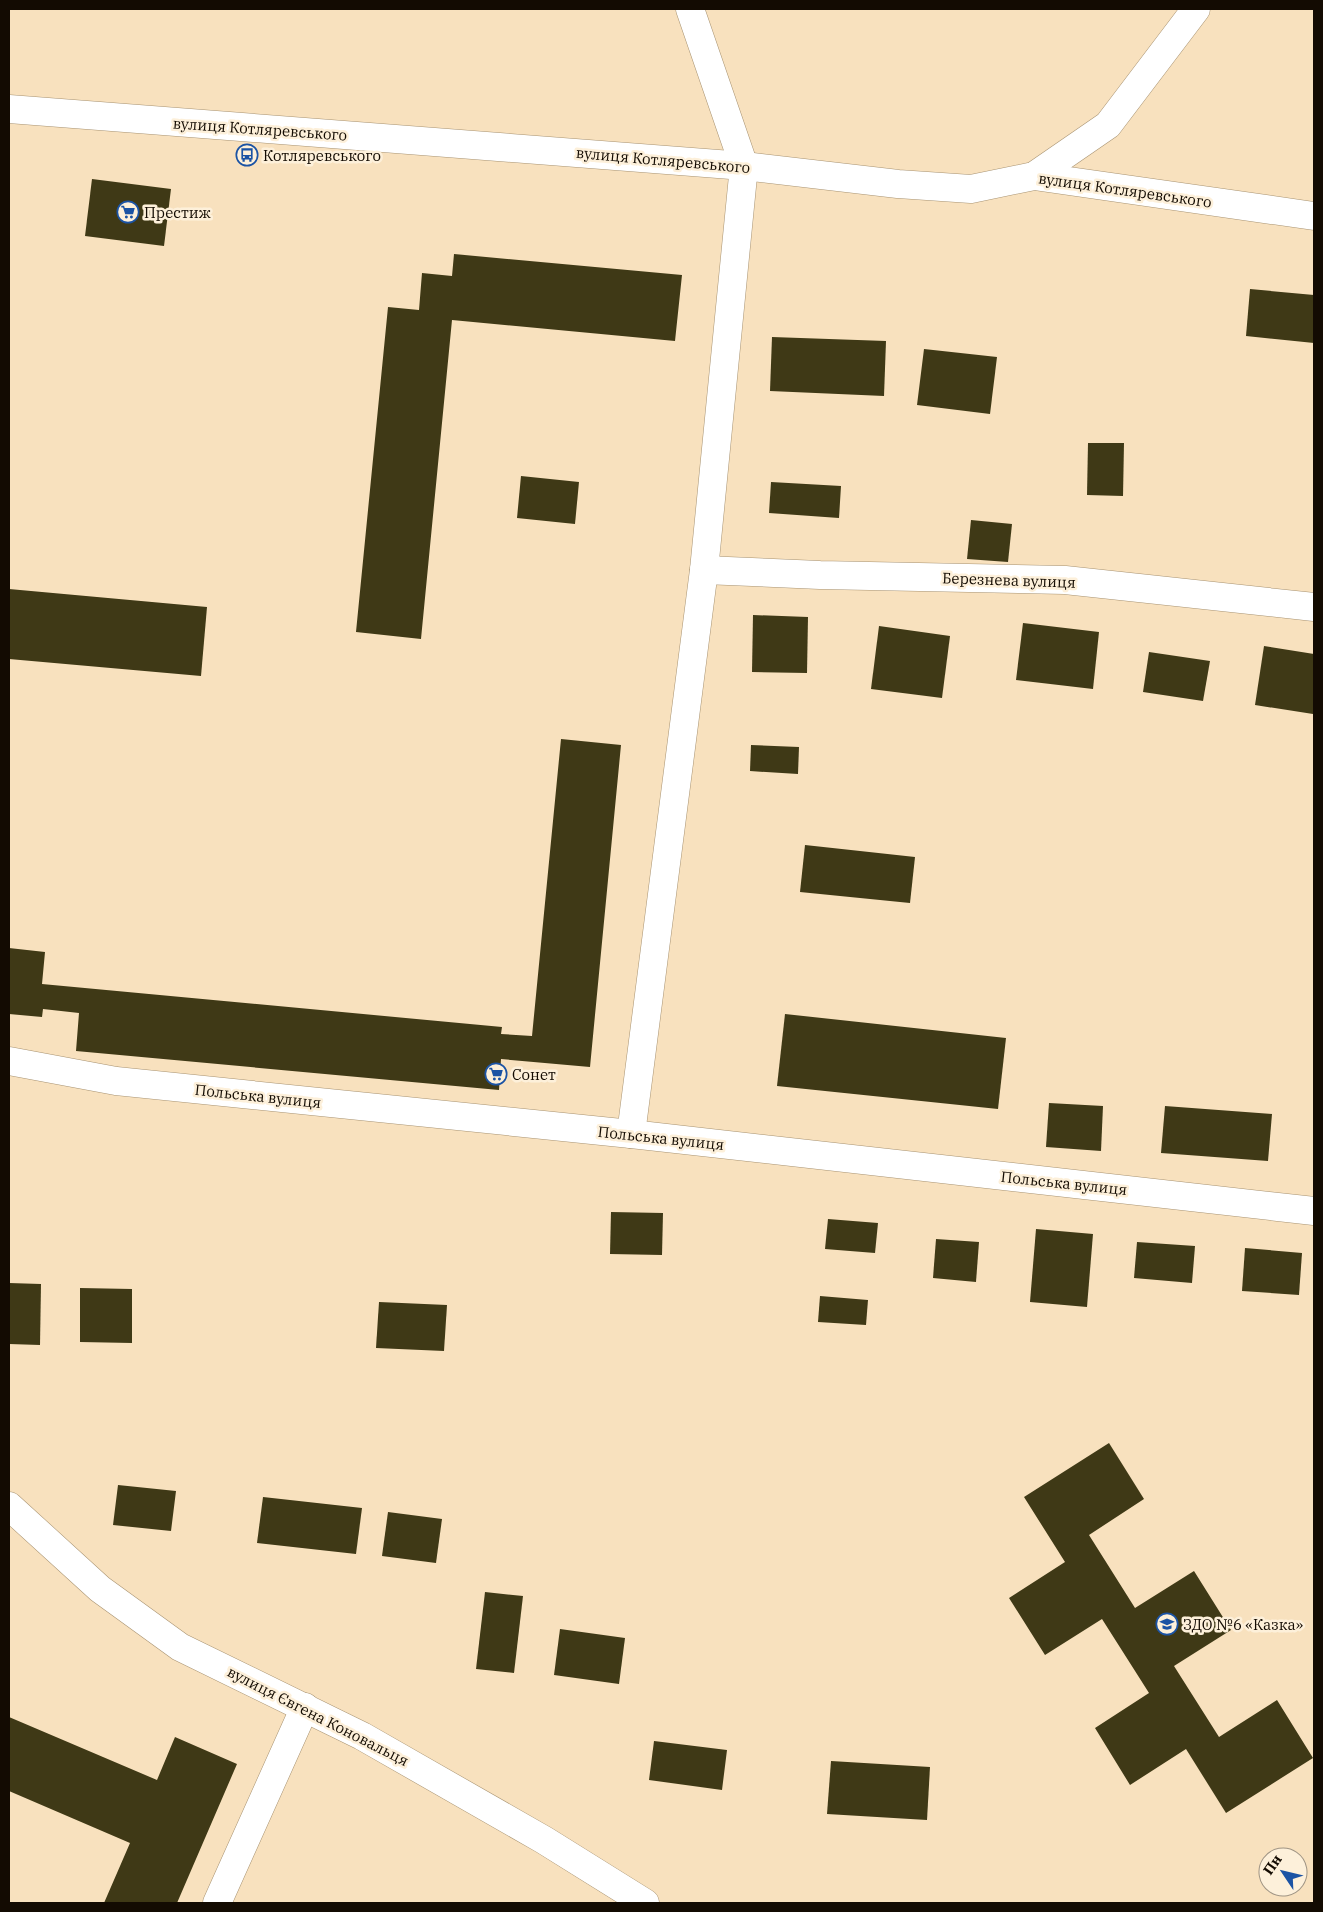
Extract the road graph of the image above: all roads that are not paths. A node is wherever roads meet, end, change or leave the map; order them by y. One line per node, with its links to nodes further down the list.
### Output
1 (690, 9): 4 (street)
2 (1196, 9): 5 (street)
3 (9, 110): 4 (street, вулиця Котляревського)
4 (744, 166): 5 (street, вулиця Котляревського); 7 (street)
5 (1034, 176): 6 (street, вулиця Котляревського)
6 (1314, 216)
7 (704, 570): 8 (street, Березнева вулиця); 10 (street)
8 (1314, 607)
9 (9, 1061): 10 (street, Польська вулиця)
10 (631, 1134): 11 (street, Польська вулиця)
11 (1314, 1211)
12 (9, 1506): 13 (street, вулиця Євгена Коновальця)
13 (305, 1707): 14 (street); 15 (street, вулиця Євгена Коновальця)
14 (217, 1903)
15 (645, 1903)

